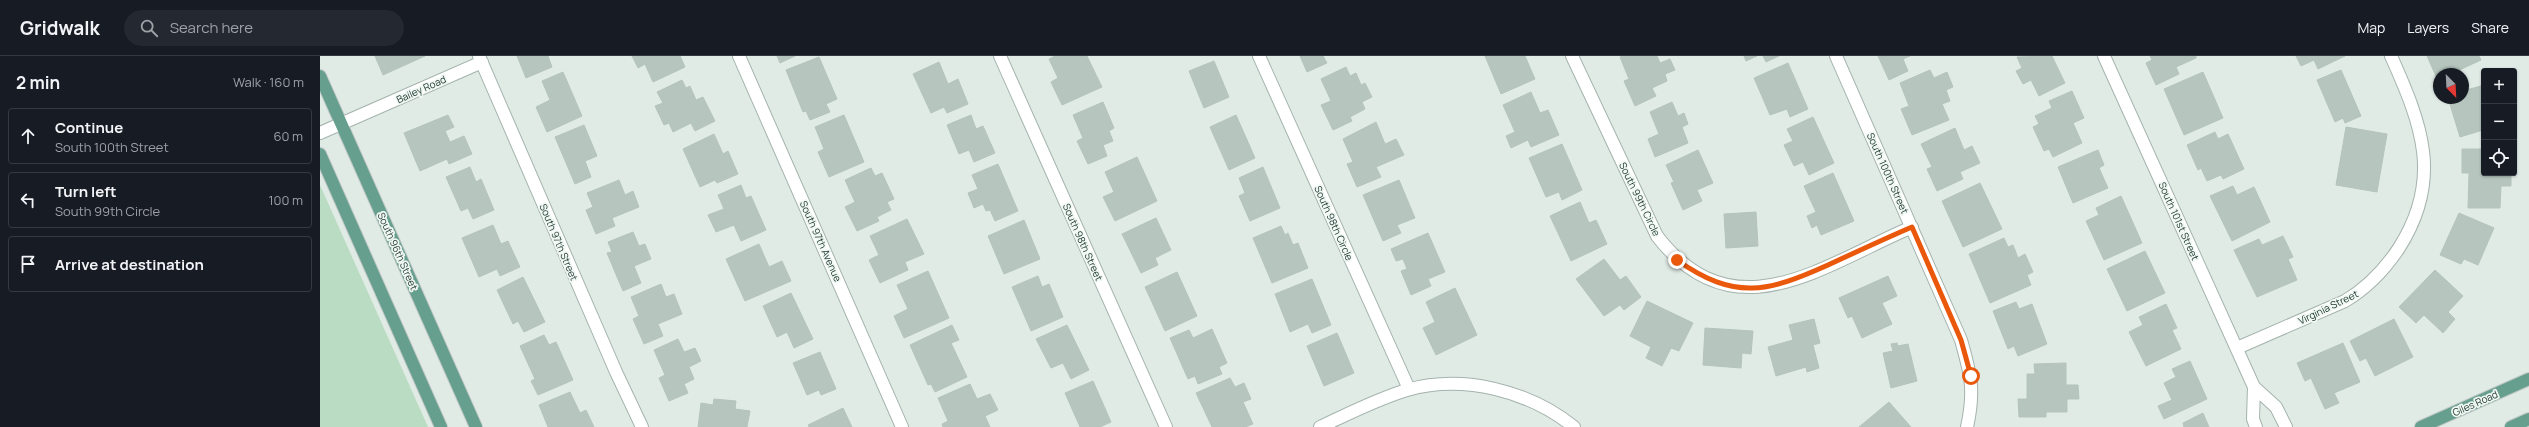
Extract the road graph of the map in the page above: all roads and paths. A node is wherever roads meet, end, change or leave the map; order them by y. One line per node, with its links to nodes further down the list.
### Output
1 (739, 56): 22 (street, South 97th Avenue)
2 (1000, 56): 23 (street, South 98th Street)
3 (1259, 56): 17 (street, South 98th Circle)
4 (1572, 56): 13 (street, South 99th Circle)
5 (1836, 56): 13 (street, South 100th Street)
6 (2104, 56): 14 (street, South 101st Street)
7 (2391, 56): 14 (street, Virginia Street)
8 (480, 59): 10 (street, Bailey Road); 21 (street, South 97th Street)
9 (320, 76): 10 (main road, South 96th Street)
10 (341, 123): 11 (street, Bailey Road); 20 (main road, South 96th Street)
11 (320, 133)
12 (320, 154): 19 (main road)
13 (1912, 227): 26 (street, South 100th Street)
14 (2236, 348): 16 (street, South 101st Street)
15 (2529, 379): 29 (main road, Giles Road)
16 (2254, 387): 27 (street, South 101st Street); 28 (street, South 101st Street)
17 (1409, 389): 24 (street); 25 (street)
18 (2529, 419): 30 (main road)
19 (441, 427)
20 (476, 427)
21 (642, 427)
22 (902, 427)
23 (1166, 427)
24 (1320, 427)
25 (1574, 427)
26 (1967, 427)
27 (2256, 427)
28 (2286, 427)
29 (2421, 427)
30 (2511, 427)

